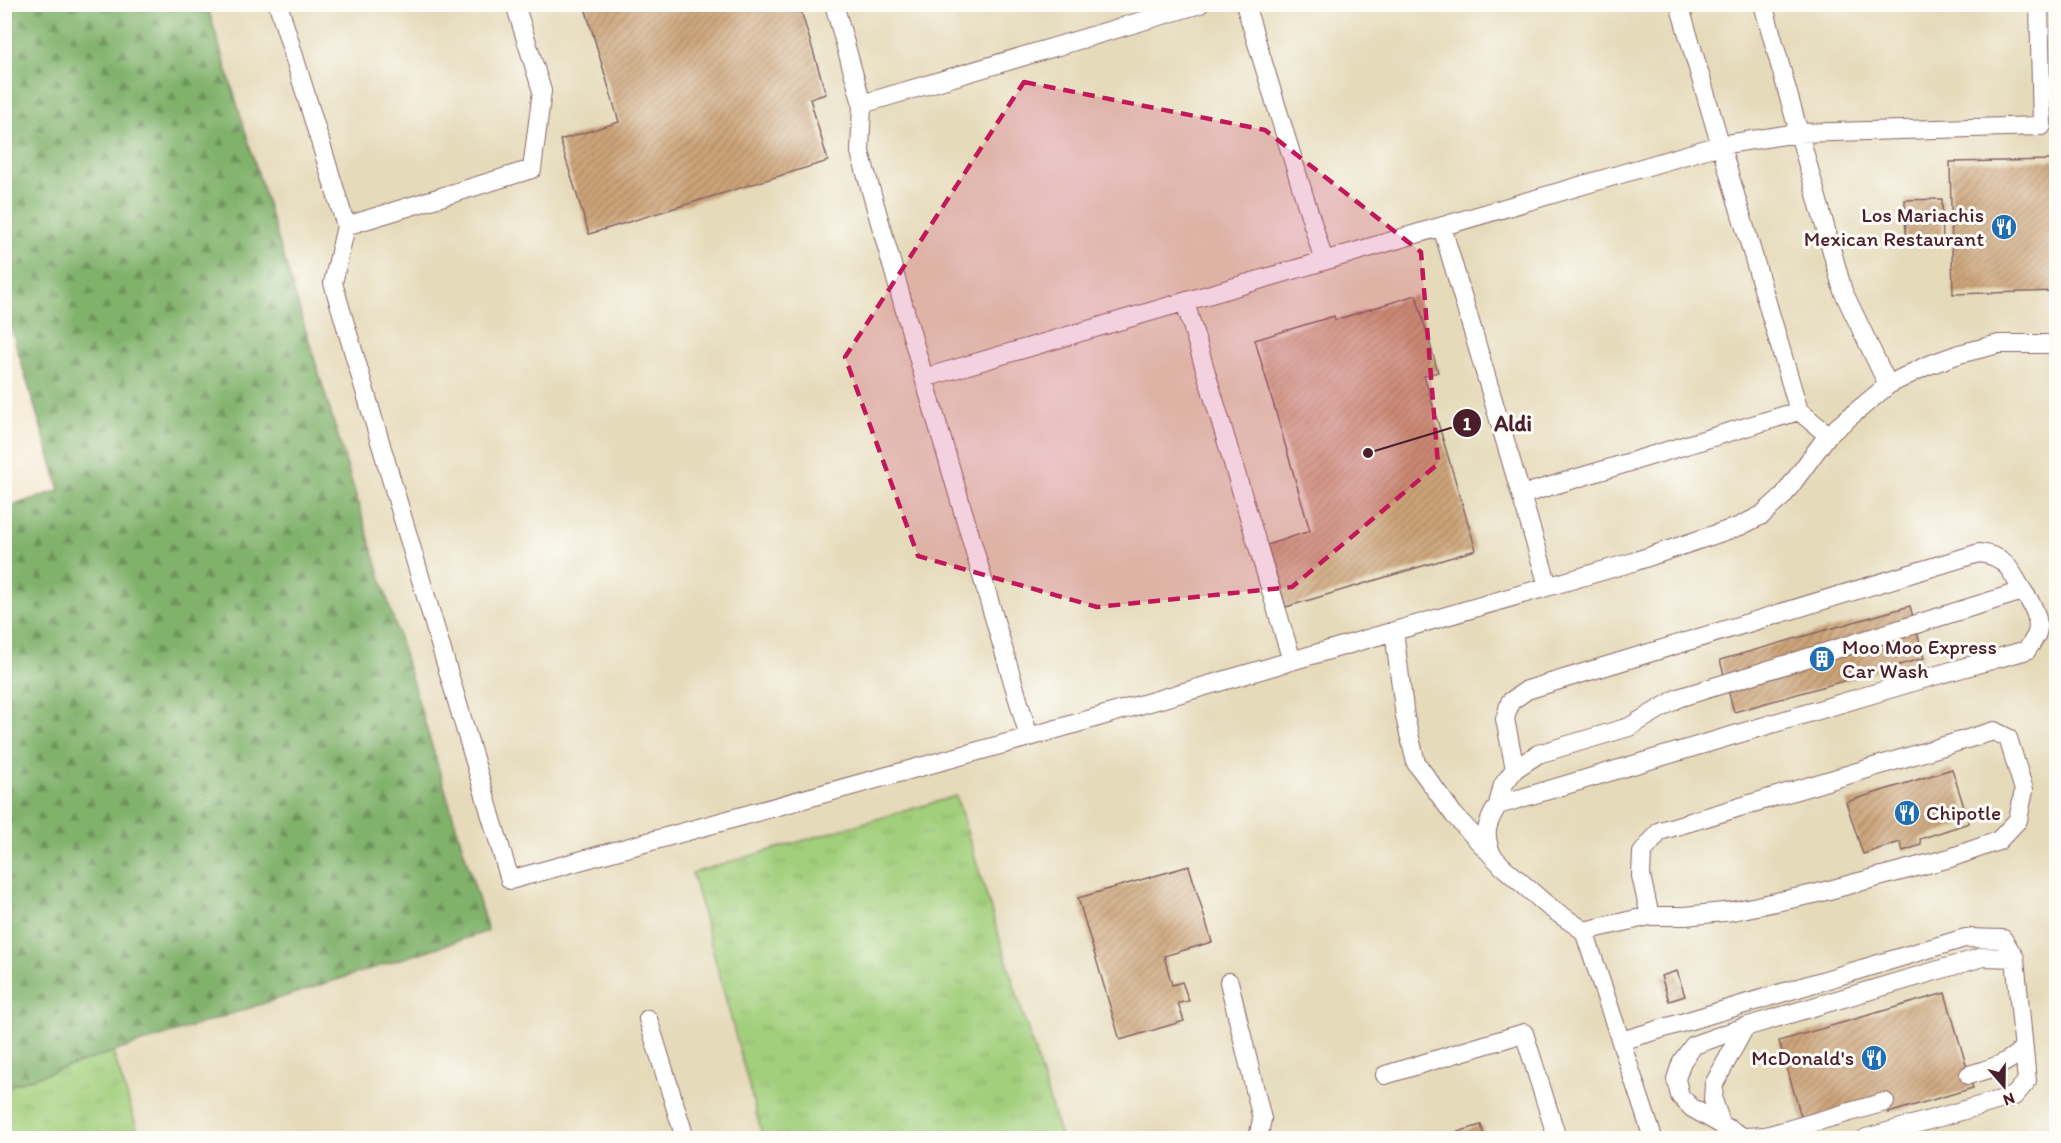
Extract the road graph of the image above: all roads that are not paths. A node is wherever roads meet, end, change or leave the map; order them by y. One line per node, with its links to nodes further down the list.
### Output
1 (278, 4): 12 (lane)
2 (515, 4): 12 (lane)
3 (834, 4): 9 (lane)
4 (1200, 4): 9 (lane)
5 (1245, 4): 14 (lane)
6 (1679, 4): 11 (lane)
7 (1763, 4): 10 (lane)
8 (2039, 4): 10 (lane)
9 (862, 104): 17 (lane)
10 (1798, 133): 11 (lane); 18 (lane)
11 (1720, 145): 13 (lane); 19 (lane)
12 (346, 226): 26 (lane)
13 (1442, 227): 14 (lane); 21 (lane)
14 (1324, 261): 15 (lane)
15 (1185, 302): 17 (lane); 25 (lane)
16 (2056, 344): 18 (lane)
17 (924, 378): 26 (lane)
18 (1888, 385): 20 (lane)
19 (1799, 411): 20 (lane); 21 (lane)
20 (1828, 435): 22 (lane)
21 (1521, 495): 22 (lane)
22 (1548, 586): 24 (lane)
23 (2023, 591): 27 (lane); 27 (lane); 28 (lane)
24 (1394, 631): 25 (lane); 29 (lane)
25 (1292, 661): 26 (lane)
26 (1029, 738)
27 (1515, 769): 28 (lane)
28 (1498, 805): 29 (lane)
29 (1492, 855): 31 (lane)
30 (1650, 916): 30 (lane); 31 (lane)
31 (1584, 931): 36 (lane)
32 (2015, 957): 35 (lane); 36 (lane); 37 (lane)
33 (1229, 982): 43 (lane)
34 (648, 1019): 42 (lane)
35 (1745, 1027): 41 (lane); 41 (lane)
36 (1621, 1041): 45 (lane)
37 (2024, 1047): 39 (lane); 46 (lane)
38 (1385, 1075): 44 (lane)
39 (1969, 1075)
40 (1885, 1102): 41 (lane)
41 (1722, 1126)
42 (685, 1138)
43 (1258, 1138)
44 (1557, 1138)
45 (1653, 1138)
46 (1866, 1138)

